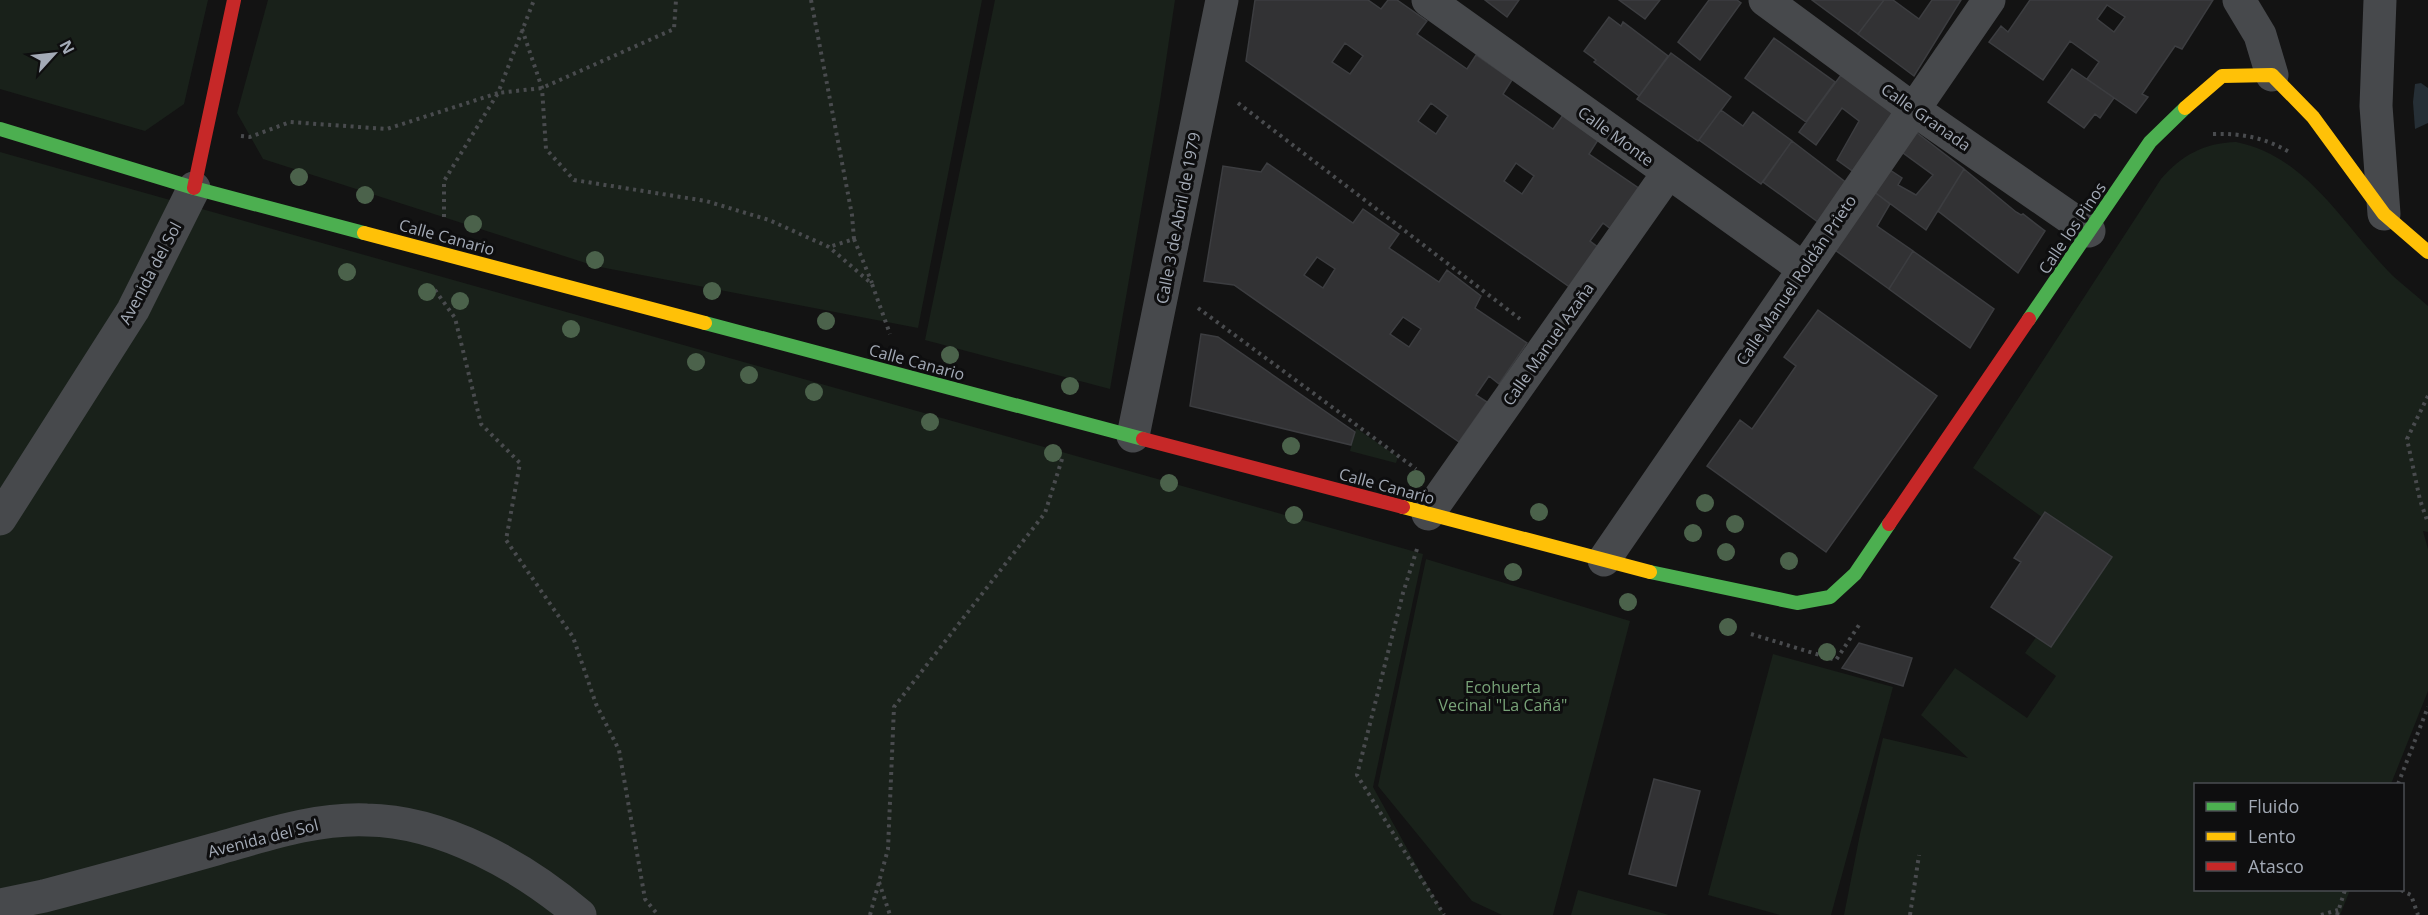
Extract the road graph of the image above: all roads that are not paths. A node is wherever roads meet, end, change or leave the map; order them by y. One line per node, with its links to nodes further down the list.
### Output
1 (234, 0): 12 (street, Avenida del Sol)
2 (1222, 0): 17 (street, Calle 3 de Abril de 1979)
3 (1428, 0): 11 (street, Calle Monte)
4 (1765, 0): 9 (street, Calle Granada)
5 (1989, 0): 9 (street, Calle Manuel Roldán Prieto)
6 (2239, 0): 8 (street)
7 (2380, 0): 13 (street)
8 (2272, 75): 13 (street); 14 (street, Calle los Pinos)
9 (1913, 109): 14 (street, Calle Granada); 16 (street, Calle Manuel Roldán Prieto)
10 (0, 129): 12 (street, Calle Canario)
11 (1668, 173): 16 (street, Calle Monte); 18 (street, Calle Manuel Azaña)
12 (194, 188): 17 (street, Calle Canario); 19 (street, Avenida del Sol)
13 (2384, 214): 15 (street)
14 (2089, 231): 21 (street, Calle los Pinos)
15 (2428, 252)
16 (1804, 269): 20 (street, Calle Manuel Roldán Prieto)
17 (1133, 436): 18 (street, Calle Canario)
18 (1436, 502): 20 (street, Calle Canario)
19 (0, 519)
20 (1604, 560): 21 (street, Calle Canario)
21 (1830, 597)
22 (0, 905): 23 (street, Avenida del Sol)
23 (580, 915)

